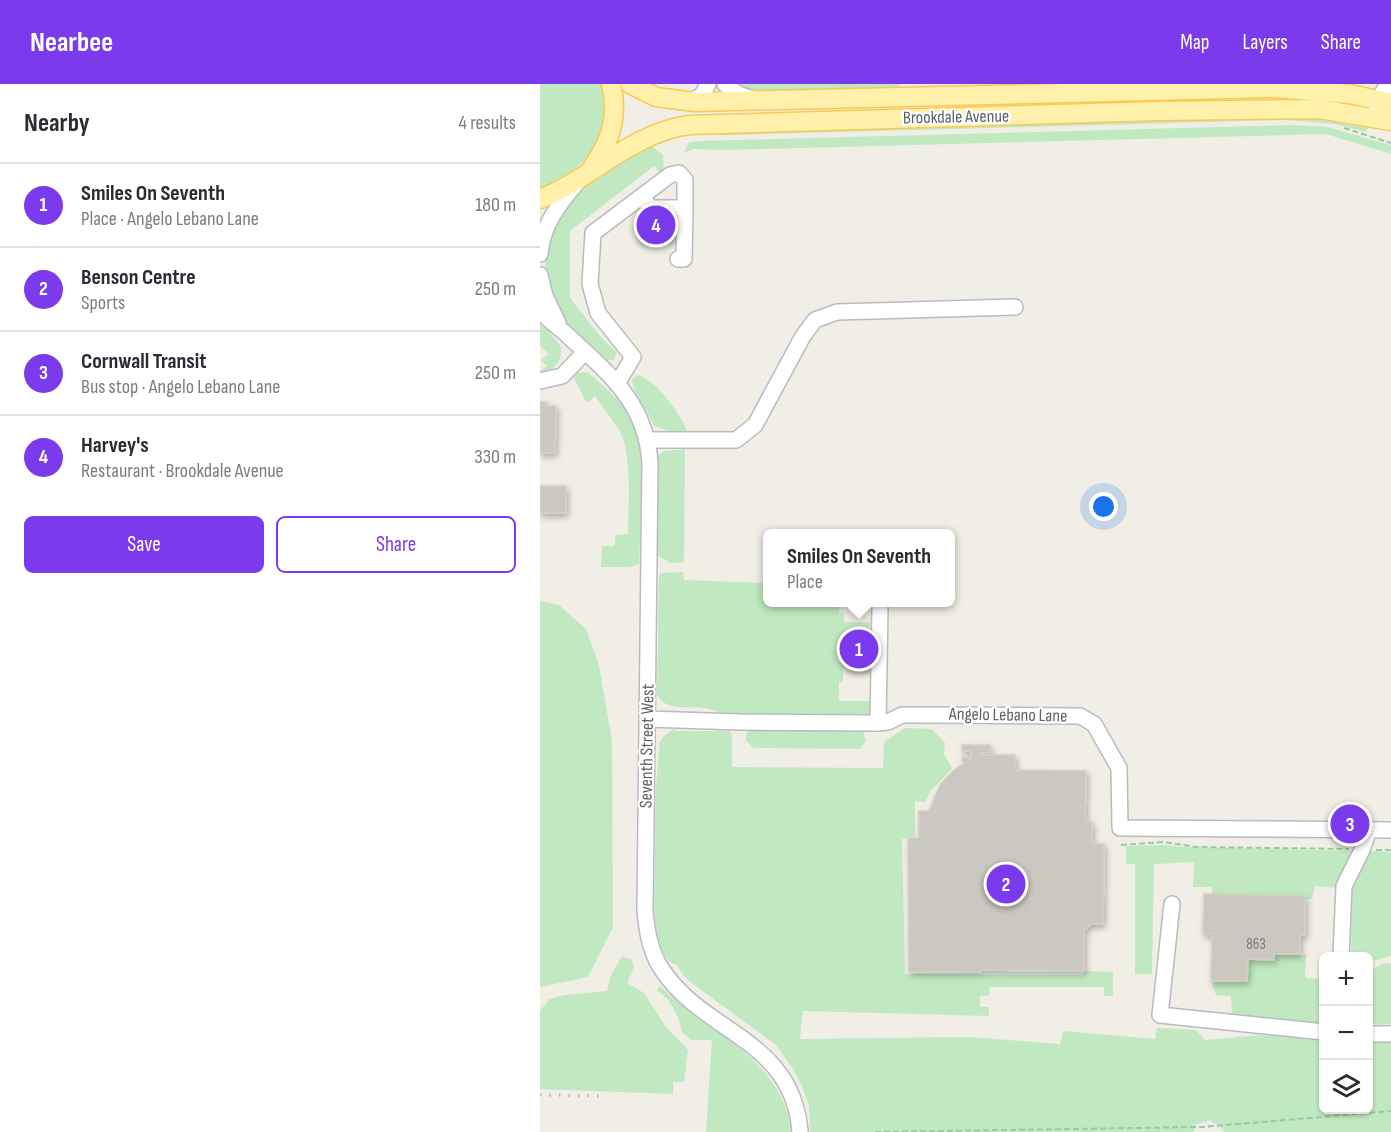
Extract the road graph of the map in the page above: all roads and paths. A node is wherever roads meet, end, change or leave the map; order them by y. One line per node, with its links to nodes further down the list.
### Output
1 (611, 84): 11 (main road)
2 (630, 84): 7 (main road, Brookdale Avenue)
3 (708, 84): 7 (street)
4 (725, 84): 6 (street)
5 (909, 91): 6 (main road, Brookdale Avenue); 8 (main road, Brookdale Avenue)
6 (759, 101): 7 (main road, Brookdale Avenue)
7 (690, 102)
8 (1385, 105): 9 (main road, Brookdale Avenue)
9 (1338, 119): 10 (path); 11 (main road, Brookdale Avenue)
10 (1391, 143)
11 (583, 176): 13 (main road, Brookdale Avenue); 15 (street)
12 (641, 197): 14 (street); 14 (street); 23 (street)
13 (540, 199)
14 (685, 208): 16 (street)
15 (540, 254)
16 (678, 259)
17 (540, 275): 20 (street, Seventh Street West)
18 (1015, 306): 24 (street)
19 (540, 310): 20 (street, Seventh Street West)
20 (562, 331): 21 (street, Seventh Street West)
21 (584, 353): 22 (street); 23 (street, Seventh Street West)
22 (540, 381)
23 (617, 384): 24 (street, Seventh Street West)
24 (648, 440): 26 (street, Seventh Street West)
25 (880, 609): 27 (street)
26 (646, 719): 27 (street, Angelo Lebano Lane); 39 (street, Seventh Street West)
27 (878, 723): 28 (street, Angelo Lebano Lane)
28 (1369, 830): 29 (street, Angelo Lebano Lane); 31 (street)
29 (1391, 830)
30 (1120, 845): 31 (path)
31 (1362, 850): 32 (path); 34 (street)
32 (1391, 850)
33 (1173, 904): 35 (street)
34 (1341, 952)
35 (1319, 1032)
36 (1373, 1034): 37 (street)
37 (1391, 1034)
38 (1391, 1111): 40 (path)
39 (800, 1132)
40 (875, 1132)

